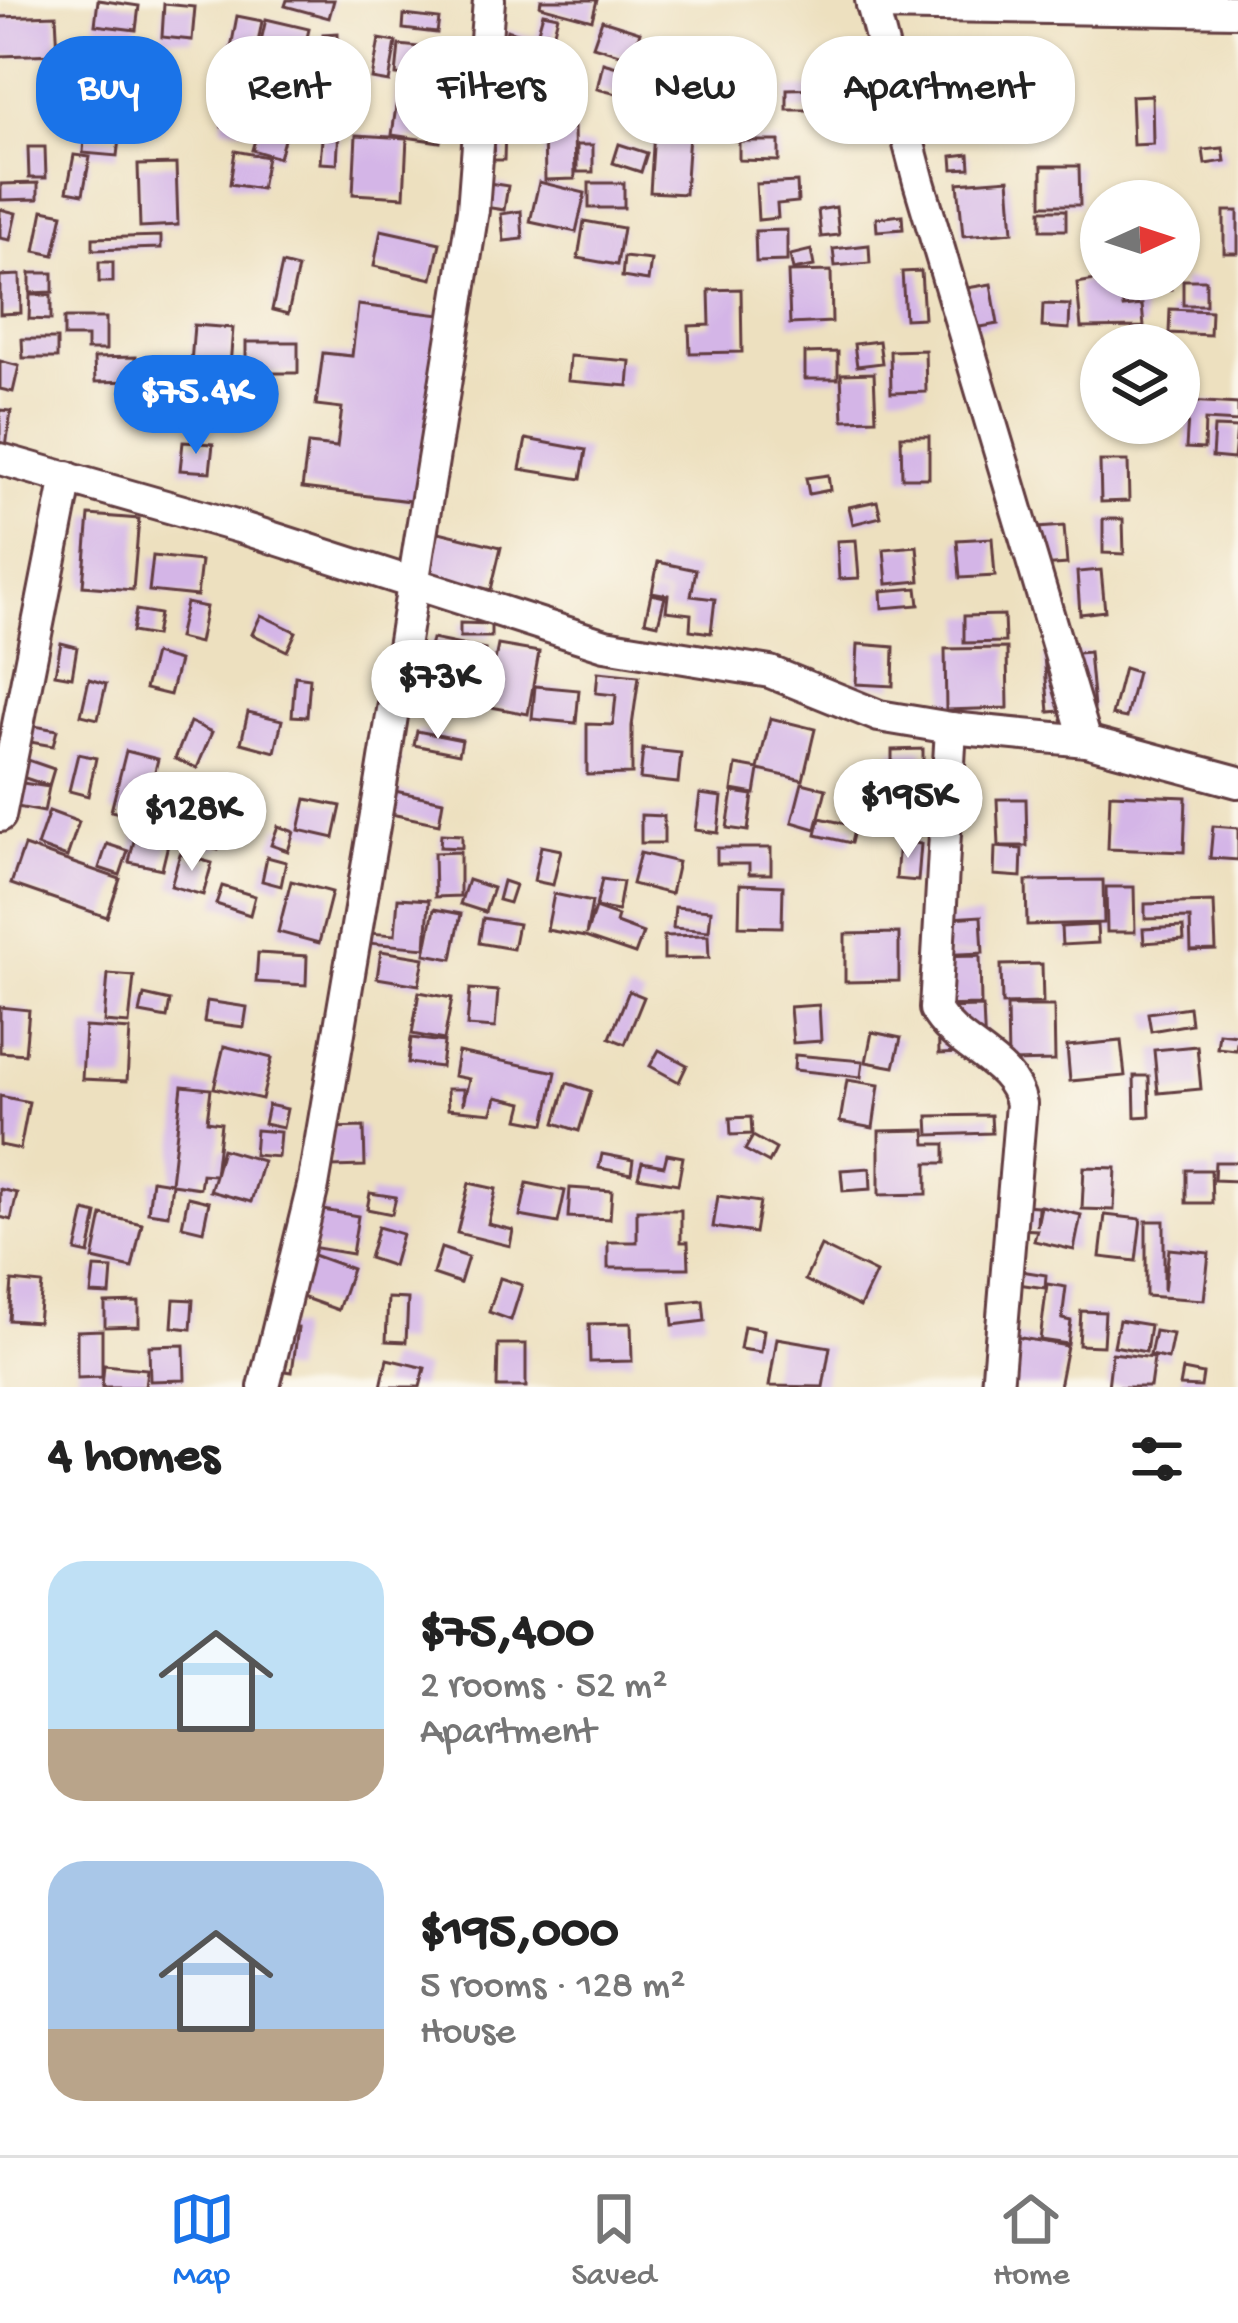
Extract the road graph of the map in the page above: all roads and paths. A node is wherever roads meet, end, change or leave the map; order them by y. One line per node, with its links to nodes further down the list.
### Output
1 (490, 0): 7 (street)
2 (871, 3): 3 (street); 9 (street)
3 (1043, 4): 4 (street)
4 (1238, 11)
5 (0, 459): 6 (street)
6 (67, 477): 7 (street); 11 (street)
7 (413, 582): 8 (street); 12 (street)
8 (951, 728): 9 (street); 13 (street)
9 (1086, 741): 10 (street)
10 (1238, 782)
11 (0, 816)
12 (264, 1387)
13 (997, 1387)

